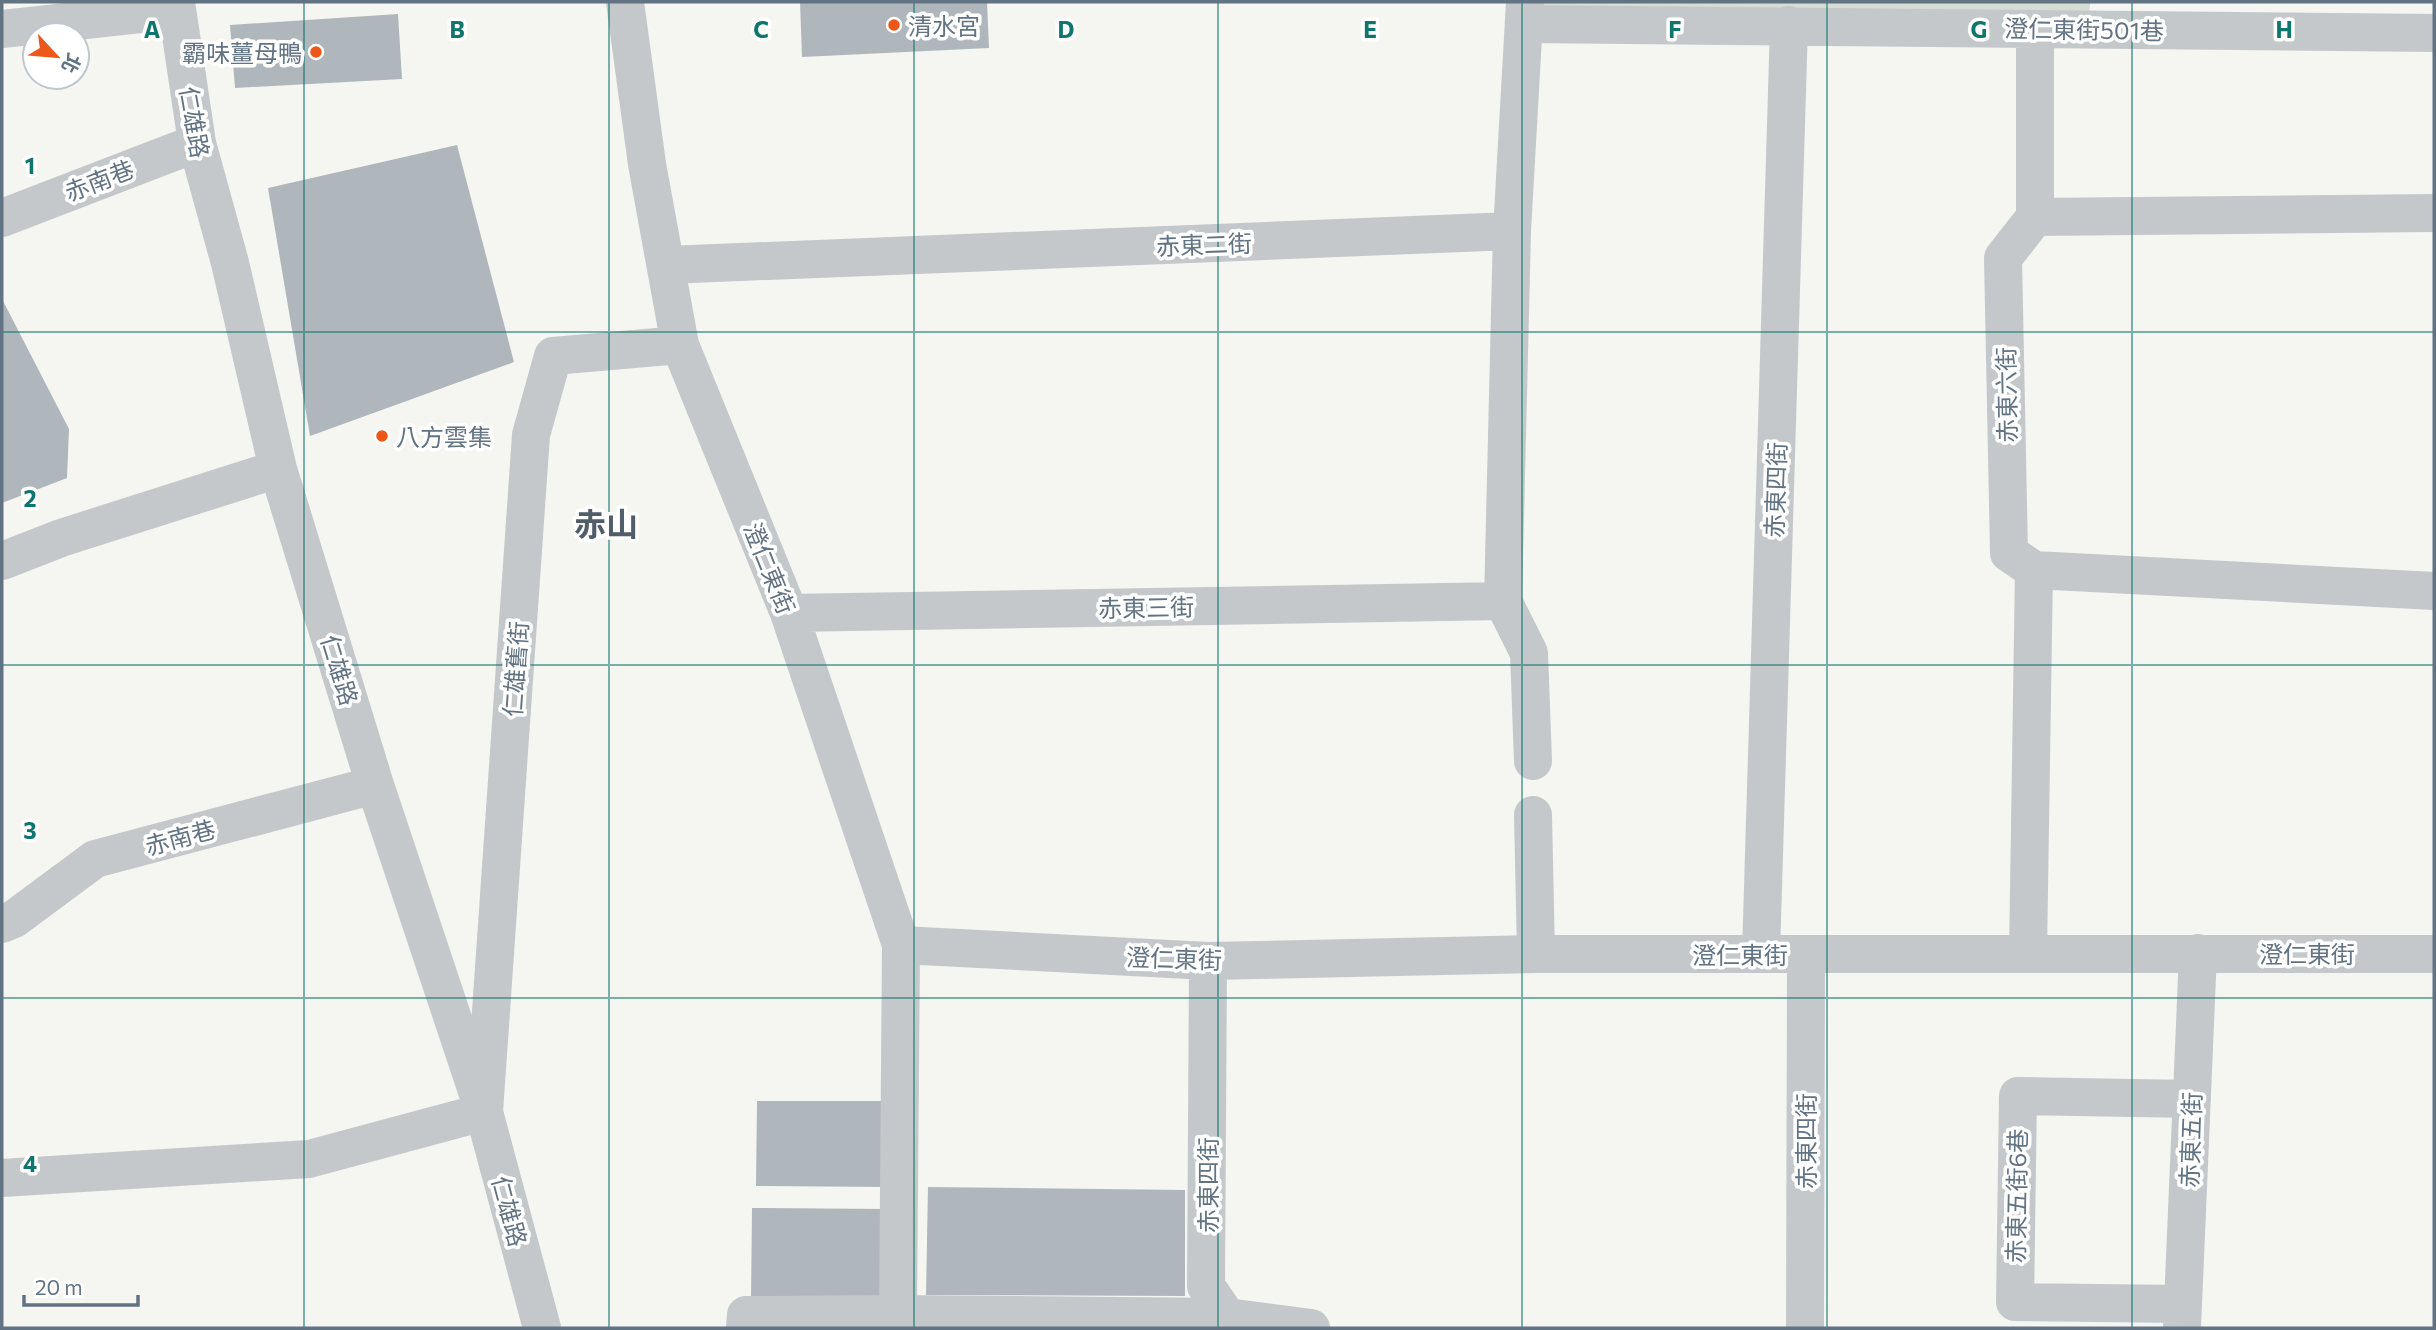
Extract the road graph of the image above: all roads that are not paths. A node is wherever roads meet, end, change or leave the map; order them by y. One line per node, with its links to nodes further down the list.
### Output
1 (625, 2): 14 (street, 澄仁東街)
2 (177, 6): 6 (street); 9 (street, 仁雄路)
3 (1525, 13): 5 (street, 澄仁東街501巷); 13 (street)
4 (2090, 15): 7 (street, 澄仁東街501巷); 8 (street, 澄仁東街501巷)
5 (1789, 25): 7 (street, 澄仁東街501巷); 29 (street, 赤東四街)
6 (2, 29)
7 (2035, 29): 11 (street)
8 (2434, 33)
9 (197, 143): 12 (street, 赤南巷); 16 (street, 仁雄路)
10 (2434, 213): 11 (street)
11 (2035, 217): 18 (street, 赤東六街)
12 (2, 218)
13 (1512, 231): 14 (street, 赤東二街); 20 (street)
14 (667, 265): 15 (street, 澄仁東街)
15 (680, 345): 21 (street, 澄仁東街); 35 (street, 仁雄舊街)
16 (278, 470): 17 (street); 23 (street, 仁雄路)
17 (2, 561)
18 (2034, 570): 19 (street); 31 (street)
19 (2434, 591)
20 (1503, 601): 21 (street, 赤東三街); 22 (street)
21 (789, 613): 26 (street, 澄仁東街)
22 (1533, 761)
23 (376, 785): 25 (street, 赤南巷); 35 (street, 仁雄路)
24 (1533, 815): 28 (street)
25 (2, 924)
26 (901, 946): 33 (street, 澄仁東街); 37 (street)
27 (2198, 953): 31 (street, 澄仁東街); 32 (street, 澄仁東街); 34 (street, 赤東五街)
28 (1536, 954): 29 (street, 澄仁東街); 33 (street, 澄仁東街)
29 (1761, 954): 30 (street, 澄仁東街)
30 (1806, 954): 31 (street, 澄仁東街); 43 (street, 赤東四街)
31 (2028, 954)
32 (2434, 954)
33 (1208, 961): 39 (street, 赤東四街)
34 (2192, 1098): 38 (street, 赤東五街); 38 (street, 赤東五街6巷)
35 (484, 1112): 36 (street); 40 (street, 仁雄路)
36 (2, 1178)
37 (898, 1314): 39 (street); 41 (street)
38 (2183, 1316)
39 (1227, 1317): 42 (street)
40 (542, 1328)
41 (745, 1328)
42 (1311, 1328)
43 (1805, 1328)

